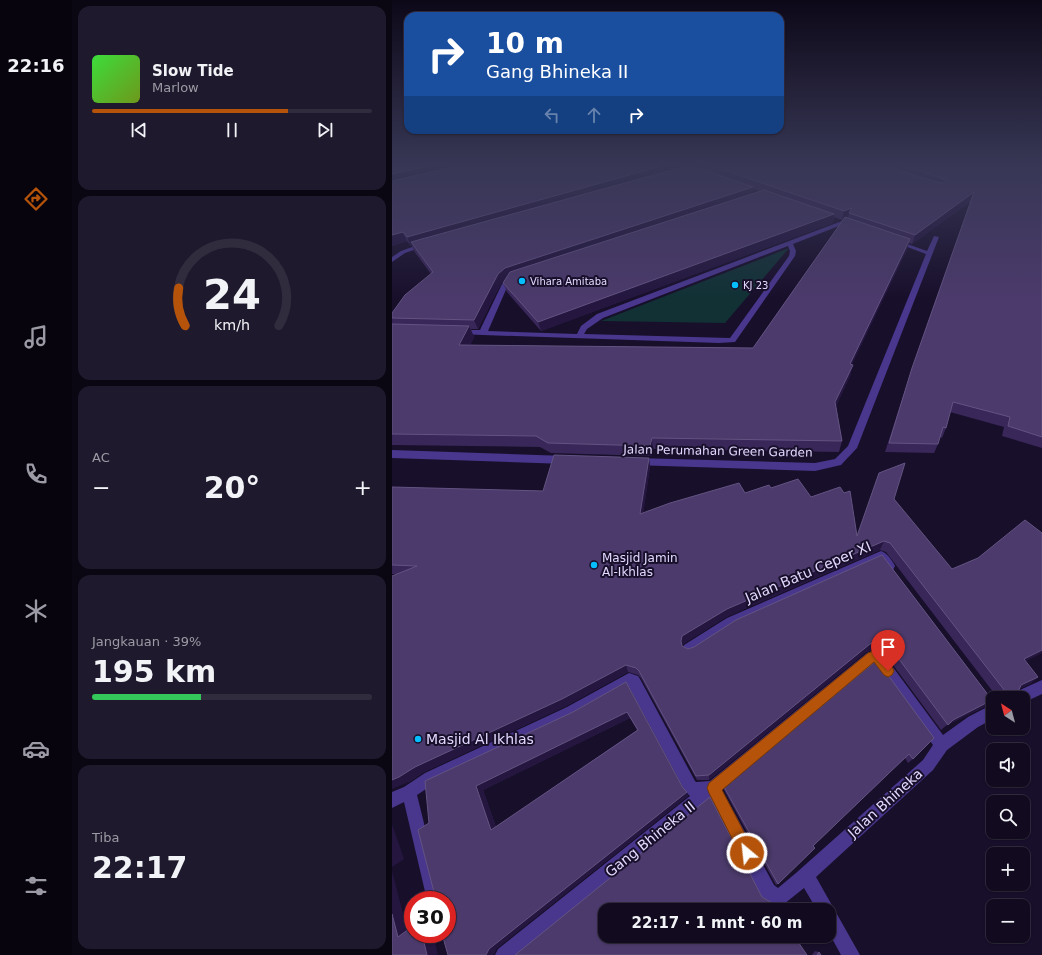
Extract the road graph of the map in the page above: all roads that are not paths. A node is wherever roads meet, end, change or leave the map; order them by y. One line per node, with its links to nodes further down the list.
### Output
1 (835, 220): 5 (street)
2 (936, 237): 6 (street, Jalan Perumahan Green Garden)
3 (893, 240): 6 (street)
4 (435, 242): 7 (street)
5 (790, 244): 11 (street); 11 (street)
6 (928, 253): 14 (street, Jalan Perumahan Green Garden)
7 (392, 260)
8 (525, 273): 10 (street)
9 (453, 332): 10 (street)
10 (483, 333): 11 (street)
11 (579, 336)
12 (392, 454): 13 (street)
13 (576, 460)
14 (624, 461)
15 (895, 574): 16 (street, Jalan Batu Ceper XI)
16 (689, 649)
17 (1042, 687): 18 (street)
18 (1030, 692)
19 (986, 710): 20 (street, Jalan Bhineka)
20 (942, 745): 21 (street, Gang Bhineka II); 24 (street, Jalan Bhineka)
21 (713, 788): 22 (street); 24 (street, Jalan Bhineka); 28 (street, Gang Bhineka II)
22 (409, 792): 23 (street); 25 (street)
23 (392, 800)
24 (806, 875): 26 (street)
25 (433, 891)
26 (822, 903)
27 (836, 928): 29 (street)
28 (504, 955)
29 (851, 955)

